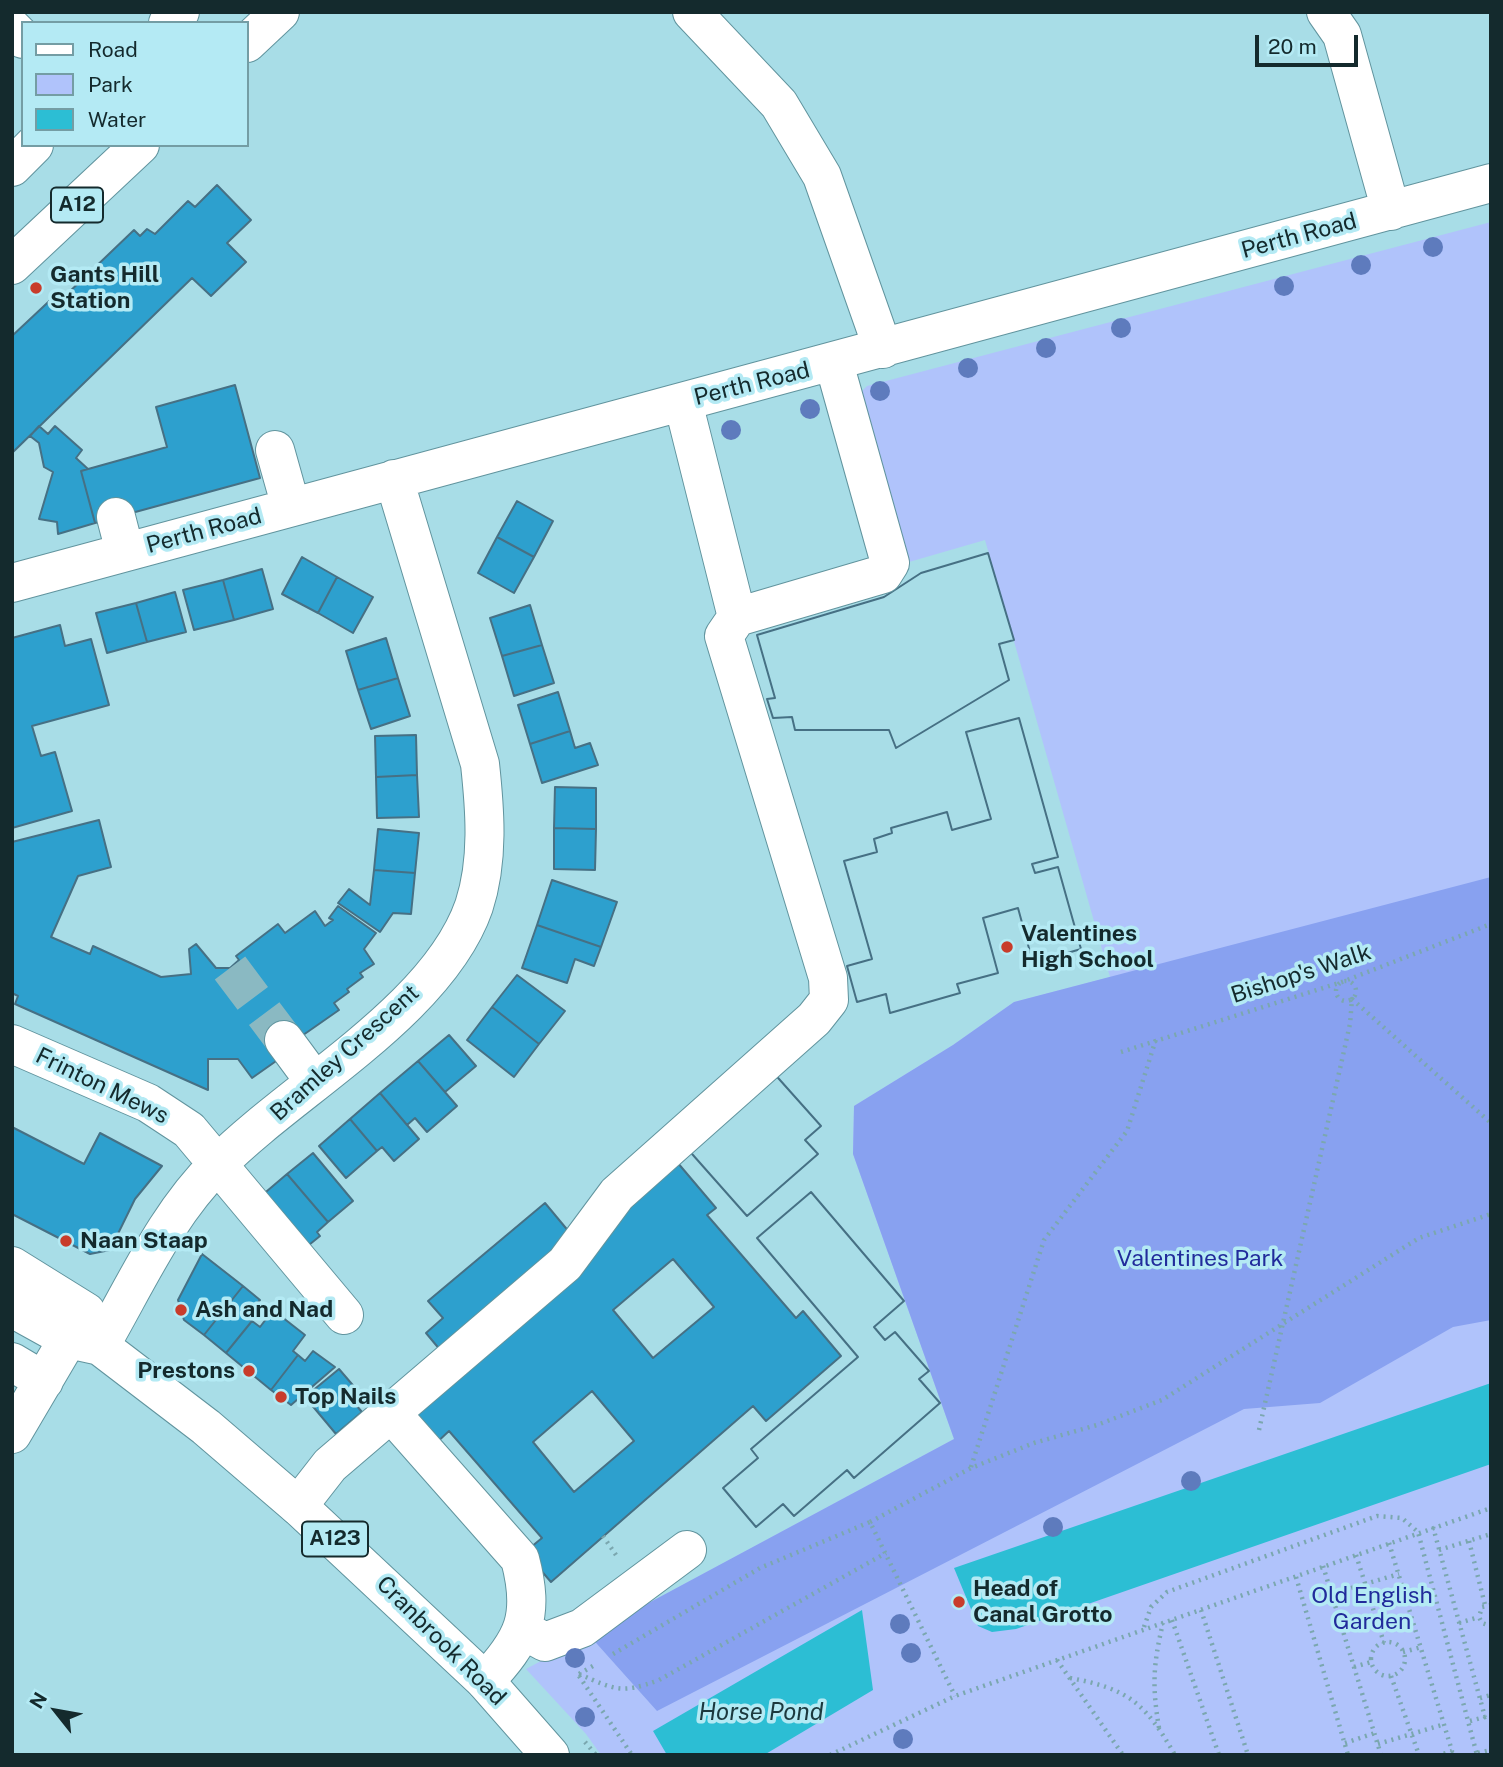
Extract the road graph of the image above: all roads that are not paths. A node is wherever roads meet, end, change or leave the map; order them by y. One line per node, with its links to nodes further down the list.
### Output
1 (280, 12): 4 (main road)
2 (692, 12): 11 (main road)
3 (1326, 12): 9 (main road)
4 (248, 42)
5 (32, 147): 7 (main road)
6 (139, 147): 10 (main road, A12)
7 (12, 167)
8 (1491, 183): 9 (main road, Perth Road)
9 (1391, 211): 11 (main road, Perth Road)
10 (12, 265)
11 (883, 349): 12 (main road, Perth Road)
12 (834, 363): 13 (main road, Perth Road); 18 (main road)
13 (683, 402): 15 (main road, Perth Road); 18 (main road)
14 (275, 450): 16 (main road)
15 (394, 479): 16 (main road, Perth Road); 21 (main road, Bramley Crescent)
16 (291, 507): 17 (main road, Perth Road)
17 (12, 583)
18 (737, 617): 28 (main road)
19 (284, 1040): 21 (main road)
20 (12, 1044): 22 (main road, Frinton Mews)
21 (315, 1082): 22 (main road, Bramley Crescent)
22 (218, 1163): 25 (main road, Frinton Mews); 26 (main road, Bramley Crescent)
23 (12, 1266): 26 (main road)
24 (12, 1308): 26 (main road, Cranbrook Road / A123)
25 (344, 1315)
26 (84, 1343): 27 (main road, Bramley Crescent); 30 (main road, Cranbrook Road / A123)
27 (28, 1371): 29 (main road, Bramley Crescent)
28 (391, 1413): 30 (main road); 32 (main road)
29 (12, 1434)
30 (298, 1506): 33 (main road, Cranbrook Road / A123)
31 (687, 1550): 32 (main road)
32 (523, 1630): 33 (main road)
33 (485, 1681): 34 (main road, Cranbrook Road / A123)
34 (566, 1746)

